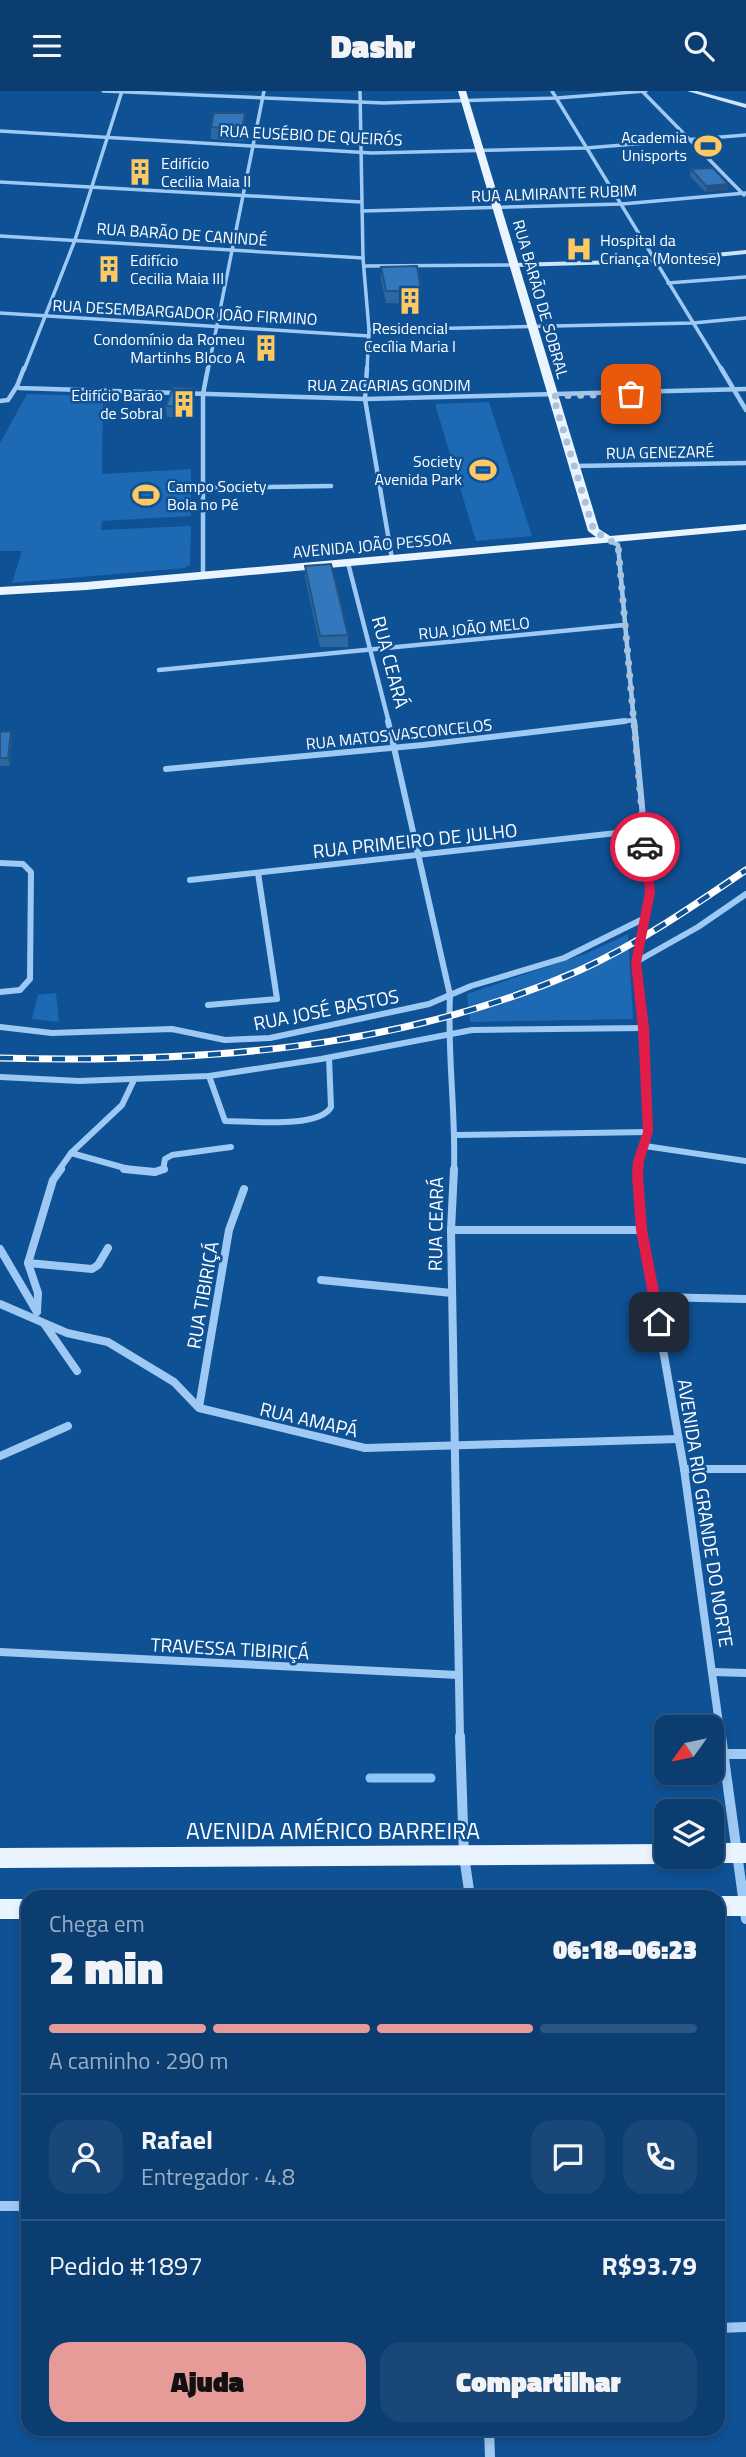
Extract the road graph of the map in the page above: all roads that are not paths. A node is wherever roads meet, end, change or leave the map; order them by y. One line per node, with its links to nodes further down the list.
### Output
1 (103, 91): 7 (street)
2 (264, 91): 10 (street)
3 (360, 91): 11 (street)
4 (552, 91): 9 (street)
5 (643, 91): 9 (street); 16 (street)
6 (691, 91): 12 (main road)
7 (122, 92): 10 (street); 15 (street)
8 (464, 96): 9 (street); 11 (street); 20 (main road, RUA BARÃO DE SOBRAL)
9 (557, 98): 18 (street)
10 (262, 99): 11 (street); 17 (street)
11 (360, 102): 19 (street)
12 (746, 106)
13 (0, 131): 15 (street, RUA EUSÉBIO DE QUEIRÓS)
14 (746, 135): 16 (street, RUA EUSÉBIO DE QUEIRÓS)
15 (110, 137): 17 (street, RUA EUSÉBIO DE QUEIRÓS); 22 (street)
16 (691, 139): 18 (street, RUA EUSÉBIO DE QUEIRÓS); 23 (street)
17 (253, 145): 19 (street, RUA EUSÉBIO DE QUEIRÓS); 24 (street)
18 (586, 148): 20 (street, RUA EUSÉBIO DE QUEIRÓS); 26 (street)
19 (359, 152): 20 (street, RUA EUSÉBIO DE QUEIRÓS); 25 (street)
20 (481, 152): 27 (main road, RUA BARÃO DE SOBRAL)
21 (0, 182): 22 (street)
22 (94, 188): 24 (street); 30 (street)
23 (745, 194): 26 (street, RUA ALMIRANTE RUBIM)
24 (245, 195): 25 (street); 31 (street)
25 (361, 202): 28 (street)
26 (622, 204): 27 (street, RUA ALMIRANTE RUBIM); 34 (street)
27 (497, 208): 28 (street, RUA ALMIRANTE RUBIM); 35 (main road, RUA BARÃO DE SOBRAL)
28 (362, 211): 33 (street)
29 (0, 236): 30 (street, RUA BARÃO DE CANINDÉ)
30 (74, 241): 31 (street, RUA BARÃO DE CANINDÉ); 40 (street)
31 (232, 251): 33 (street, RUA BARÃO DE CANINDÉ); 43 (street)
32 (746, 252): 34 (main road)
33 (363, 258): 36 (street)
34 (654, 261): 35 (main road); 38 (street)
35 (514, 265): 36 (street); 44 (main road, RUA BARÃO DE SOBRAL)
36 (364, 266): 45 (street)
37 (746, 277): 38 (street)
38 (668, 283): 42 (street)
39 (0, 313): 40 (street, RUA DESEMBARGADOR JOÃO FIRMINO)
40 (47, 316): 43 (street, RUA DESEMBARGADOR JOÃO FIRMINO); 46 (street)
41 (746, 318): 42 (street, RUA DESEMBARGADOR JOÃO FIRMINO)
42 (693, 323): 44 (street, RUA DESEMBARGADOR JOÃO FIRMINO); 48 (street)
43 (217, 326): 45 (street, RUA DESEMBARGADOR JOÃO FIRMINO); 49 (street)
44 (533, 327): 45 (street, RUA DESEMBARGADOR JOÃO FIRMINO); 50 (main road, RUA BARÃO DE SOBRAL)
45 (369, 333): 51 (street)
46 (17, 386): 49 (street, RUA ZACARIAS GONDIM); 52 (street)
47 (746, 389): 48 (street, RUA ZACARIAS GONDIM)
48 (734, 391): 50 (street, RUA ZACARIAS GONDIM); 53 (street)
49 (203, 394): 51 (street, RUA ZACARIAS GONDIM); 57 (street)
50 (553, 396): 51 (street, RUA ZACARIAS GONDIM); 55 (main road, RUA BARÃO DE SOBRAL)
51 (365, 399): 60 (street)
52 (0, 401)
53 (746, 410)
54 (746, 463): 55 (street, RUA GENEZARÉ)
55 (575, 466): 59 (main road, RUA BARÃO DE SOBRAL)
56 (331, 486): 57 (street)
57 (204, 488): 62 (street)
58 (746, 527): 59 (main road, AVENIDA JOÃO PESSOA)
59 (607, 538): 60 (main road, AVENIDA JOÃO PESSOA); 64 (street, RUA BARÃO DE SOBRAL)
60 (392, 559): 61 (main road, AVENIDA JOÃO PESSOA)
61 (348, 563): 62 (main road, AVENIDA JOÃO PESSOA); 65 (street, RUA CEARÁ)
62 (203, 575): 63 (main road, AVENIDA JOÃO PESSOA)
63 (0, 591)
64 (625, 625): 65 (street, RUA JOÃO MELO); 67 (street, RUA BARÃO DE SOBRAL)
65 (369, 650): 66 (street, RUA JOÃO MELO); 68 (street, RUA CEARÁ)
66 (159, 670)
67 (634, 720): 68 (street, RUA MATOS VASCONCELOS); 70 (street, RUA BARÃO DE SOBRAL)
68 (395, 747): 69 (street, RUA MATOS VASCONCELOS); 71 (street, RUA CEARÁ)
69 (166, 769)
70 (643, 830): 71 (street, RUA PRIMEIRO DE JULHO); 76 (street, RUA BARÃO DE SOBRAL)
71 (419, 857): 73 (street, RUA PRIMEIRO DE JULHO); 79 (street, RUA CEARÁ)
72 (0, 863): 78 (street)
73 (258, 873): 74 (street, RUA PRIMEIRO DE JULHO); 80 (street)
74 (190, 880)
75 (746, 894): 77 (street)
76 (643, 919): 77 (street, AVENIDA RIO GRANDE DO NORTE); 79 (street, RUA JOSÉ BASTOS)
77 (636, 963): 82 (street, AVENIDA RIO GRANDE DO NORTE)
78 (0, 992)
79 (450, 995): 81 (street, RUA JOSÉ BASTOS); 83 (street, RUA CEARÁ)
80 (208, 1005)
81 (0, 1027)
82 (643, 1028): 83 (street); 88 (street, AVENIDA RIO GRANDE DO NORTE)
83 (448, 1034): 84 (street); 89 (street, RUA CEARÁ)
84 (328, 1058): 85 (street); 85 (street)
85 (209, 1076): 87 (street)
86 (0, 1077): 87 (street)
87 (134, 1080): 92 (street)
88 (648, 1132): 89 (street); 90 (street, AVENIDA RIO GRANDE DO NORTE)
89 (455, 1135): 95 (street, RUA CEARÁ)
90 (645, 1146): 93 (street); 96 (street, AVENIDA RIO GRANDE DO NORTE)
91 (231, 1147): 92 (street)
92 (71, 1153): 99 (street)
93 (746, 1161)
94 (244, 1189): 108 (street, RUA TIBIRIÇÁ)
95 (451, 1230): 96 (street); 101 (street, RUA CEARÁ)
96 (642, 1230): 102 (street, AVENIDA RIO GRANDE DO NORTE)
97 (108, 1248): 99 (street)
98 (0, 1249): 105 (street)
99 (28, 1263): 105 (street)
100 (321, 1280): 101 (street)
101 (452, 1293): 111 (street, RUA CEARÁ)
102 (654, 1297): 103 (street); 110 (street, AVENIDA RIO GRANDE DO NORTE)
103 (746, 1299)
104 (0, 1304): 106 (street)
105 (37, 1311): 106 (street)
106 (44, 1324): 107 (street); 108 (street)
107 (77, 1371)
108 (199, 1408): 111 (street, RUA AMAPÁ)
109 (68, 1426): 112 (street)
110 (678, 1439): 111 (street, RUA AMAPÁ); 113 (street, AVENIDA RIO GRANDE DO NORTE)
111 (454, 1445): 118 (street, RUA CEARÁ)
112 (0, 1456)
113 (684, 1469): 114 (street); 116 (street, AVENIDA RIO GRANDE DO NORTE)
114 (746, 1469)
115 (0, 1652): 118 (street, TRAVESSA TIBIRIÇÁ)
116 (713, 1672): 117 (street); 119 (street, AVENIDA RIO GRANDE DO NORTE)
117 (746, 1673)
118 (458, 1675): 124 (street, RUA CEARÁ)
119 (719, 1715)
120 (724, 1753): 121 (street); 122 (street, AVENIDA RIO GRANDE DO NORTE)
121 (746, 1753)
122 (741, 1853): 130 (street, AVENIDA RIO GRANDE DO NORTE)
123 (654, 1854): 124 (main road, AVENIDA AMÉRICO BARREIRA)
124 (464, 1856): 125 (main road, AVENIDA AMÉRICO BARREIRA); 126 (street, RUA CEARÁ)
125 (0, 1858)
126 (469, 1890)
127 (725, 1907): 130 (main road)
128 (0, 1909): 129 (main road)
129 (21, 1909)
130 (745, 1910)
131 (0, 2206): 132 (street)
132 (21, 2206)
133 (725, 2327): 134 (street)
134 (746, 2327)
135 (489, 2436): 136 (street)
136 (490, 2457)

